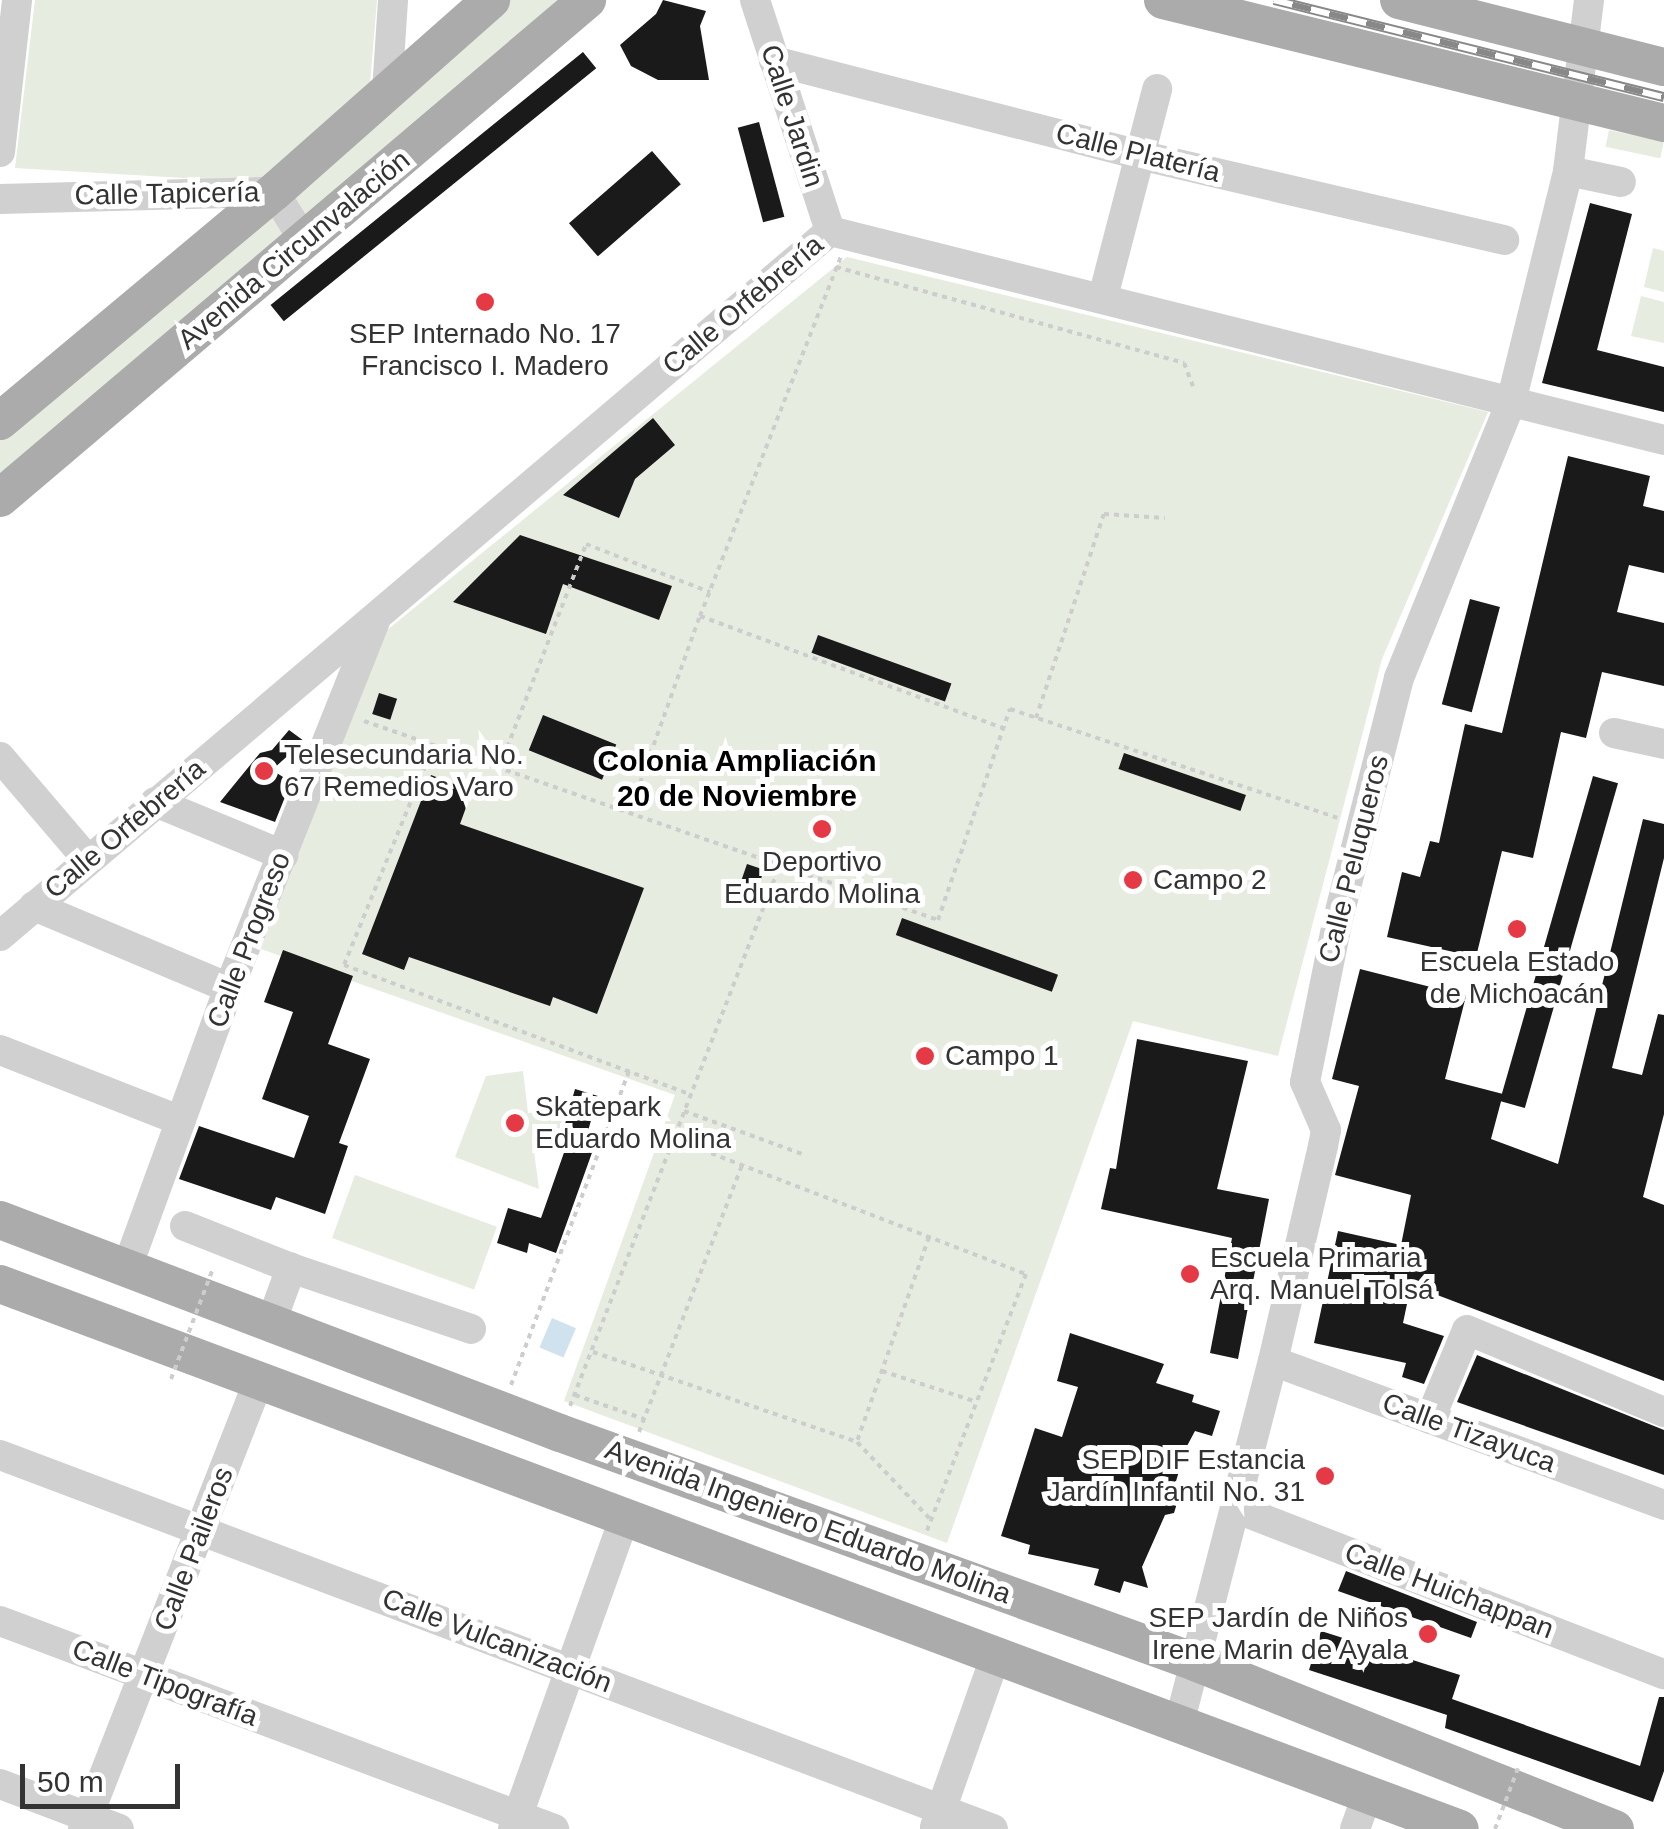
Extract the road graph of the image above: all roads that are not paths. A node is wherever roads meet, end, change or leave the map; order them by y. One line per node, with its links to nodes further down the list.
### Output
1 (17, 0): 16 (street)
2 (393, 0): 13 (street)
3 (491, 0): 13 (main road, Avenida Circunvalación)
4 (587, 0): 24 (main road, Avenida Circunvalación)
5 (755, 0): 10 (street, Calle Jardin)
6 (1163, 0): 14 (main road)
7 (1399, 0): 9 (main road)
8 (1589, 0): 9 (street, Calle Peluqueros)
9 (1582, 46): 11 (main road); 14 (street, Calle Peluqueros)
10 (774, 61): 17 (street, Calle Platería); 22 (street, Calle Jardin)
11 (1664, 66)
12 (1158, 89): 17 (street)
13 (388, 91): 20 (main road, Avenida Circunvalación)
14 (1580, 102): 15 (main road); 18 (street, Calle Peluqueros)
15 (1664, 123)
16 (0, 152)
17 (1139, 155): 23 (street, Calle Platería); 25 (street)
18 (1568, 171): 19 (street); 26 (street, Calle Peluqueros)
19 (1620, 182)
20 (274, 192): 21 (street, Calle Tapicería); 24 (street, Calle Tapicería); 27 (main road, Avenida Circunvalación)
21 (0, 199)
22 (840, 233): 25 (street, Calle Orfebrería); 30 (street, Calle Orfebrería)
23 (1504, 240)
24 (305, 242): 29 (main road, Avenida Circunvalación)
25 (1103, 298): 26 (street, Calle Orfebrería)
26 (1511, 402): 28 (street, Calle Orfebrería); 49 (street, Calle Peluqueros)
27 (0, 421)
28 (1664, 440)
29 (0, 498)
30 (378, 614): 34 (street, Calle Orfebrería); 35 (street, Calle Progreso)
31 (1614, 733): 32 (street)
32 (1664, 744)
33 (0, 757): 36 (street)
34 (156, 802): 35 (street); 36 (street, Calle Orfebrería)
35 (282, 855): 39 (street, Calle Progreso)
36 (87, 859): 37 (street, Calle Orfebrería)
37 (34, 906): 38 (street, Calle Orfebrería); 39 (street)
38 (0, 936)
39 (229, 988): 41 (street, Calle Progreso)
40 (0, 1050): 41 (street)
41 (181, 1121): 44 (street, Calle Progreso)
42 (0, 1220): 44 (main road, Avenida Ingeniero Eduardo Molina)
43 (184, 1226): 45 (street)
44 (127, 1268): 47 (main road, Avenida Ingeniero Eduardo Molina)
45 (291, 1268): 47 (street); 48 (street)
46 (0, 1284): 50 (main road, Avenida Ingeniero Eduardo Molina)
47 (271, 1323): 60 (main road, Avenida Ingeniero Eduardo Molina)
48 (471, 1330)
49 (1273, 1361): 52 (street, Calle Tizayuca); 55 (street, Calle Peluqueros)
50 (259, 1380): 56 (main road, Avenida Ingeniero Eduardo Molina); 57 (street, Calle Paileros)
51 (1664, 1412): 52 (street)
52 (1430, 1419): 54 (street, Calle Tizayuca)
53 (0, 1455): 57 (street, Calle Vulcanización)
54 (1664, 1505)
55 (1235, 1508): 60 (street, Calle Peluqueros); 62 (street, Calle Huichappan)
56 (625, 1516): 59 (main road, Avenida Ingeniero Eduardo Molina); 61 (street)
57 (200, 1528): 61 (street, Calle Vulcanización); 63 (street, Calle Paileros)
58 (0, 1621): 63 (street, Calle Tipografía)
59 (996, 1655): 64 (main road, Avenida Ingeniero Eduardo Molina); 67 (street)
60 (1195, 1662): 64 (street, Calle Peluqueros); 75 (main road, Avenida Ingeniero Eduardo Molina)
61 (568, 1669): 67 (street, Calle Vulcanización); 69 (street)
62 (1664, 1674)
63 (146, 1676): 69 (street, Calle Tipografía); 70 (street, Calle Paileros)
64 (1178, 1724): 66 (main road, Avenida Ingeniero Eduardo Molina)
65 (0, 1784): 70 (street)
66 (1361, 1812): 68 (main road, Avenida Ingeniero Eduardo Molina)
67 (938, 1819): 73 (street, Calle Vulcanización)
68 (1400, 1819): 74 (main road, Avenida Ingeniero Eduardo Molina)
69 (515, 1822): 72 (street, Calle Tipografía)
70 (85, 1823): 71 (street)
71 (119, 1829)
72 (554, 1829)
73 (993, 1829)
74 (1460, 1829)
75 (1615, 1829)

